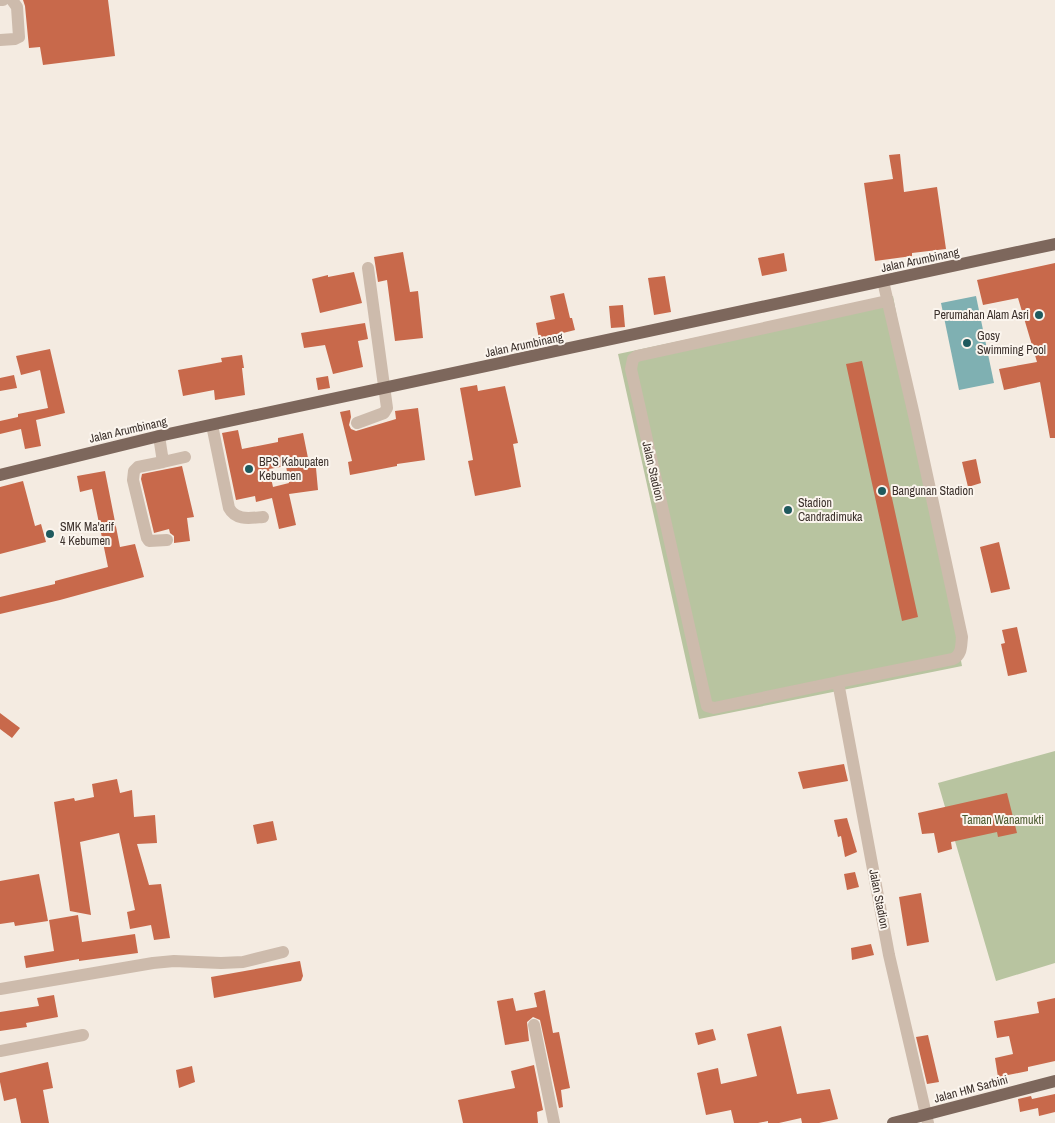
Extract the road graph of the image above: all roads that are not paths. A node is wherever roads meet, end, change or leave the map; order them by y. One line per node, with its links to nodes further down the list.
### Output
1 (12, 0): 2 (street)
2 (0, 40)
3 (1055, 244): 5 (main road, Jalan Arumbinang)
4 (368, 268): 7 (street)
5 (883, 281): 6 (street, Jalan Stadion); 7 (main road, Jalan Arumbinang)
6 (887, 301): 16 (street, Jalan Stadion); 16 (street, Jalan Stadion)
7 (383, 389): 8 (street); 9 (main road, Jalan Arumbinang)
8 (357, 423)
9 (212, 425): 10 (main road, Jalan Arumbinang); 14 (street)
10 (159, 436): 12 (street); 13 (main road, Jalan Arumbinang)
11 (185, 457): 12 (street)
12 (163, 462): 15 (street)
13 (0, 475)
14 (263, 517)
15 (167, 540)
16 (838, 682): 23 (street, Jalan Stadion)
17 (283, 952): 18 (street)
18 (0, 989)
19 (534, 1025): 24 (street)
20 (83, 1035): 21 (street)
21 (0, 1051)
22 (1055, 1081): 23 (main road, Jalan HM Sarbini)
23 (928, 1119): 25 (main road, Jalan HM Sarbini)
24 (554, 1123)
25 (893, 1123)

